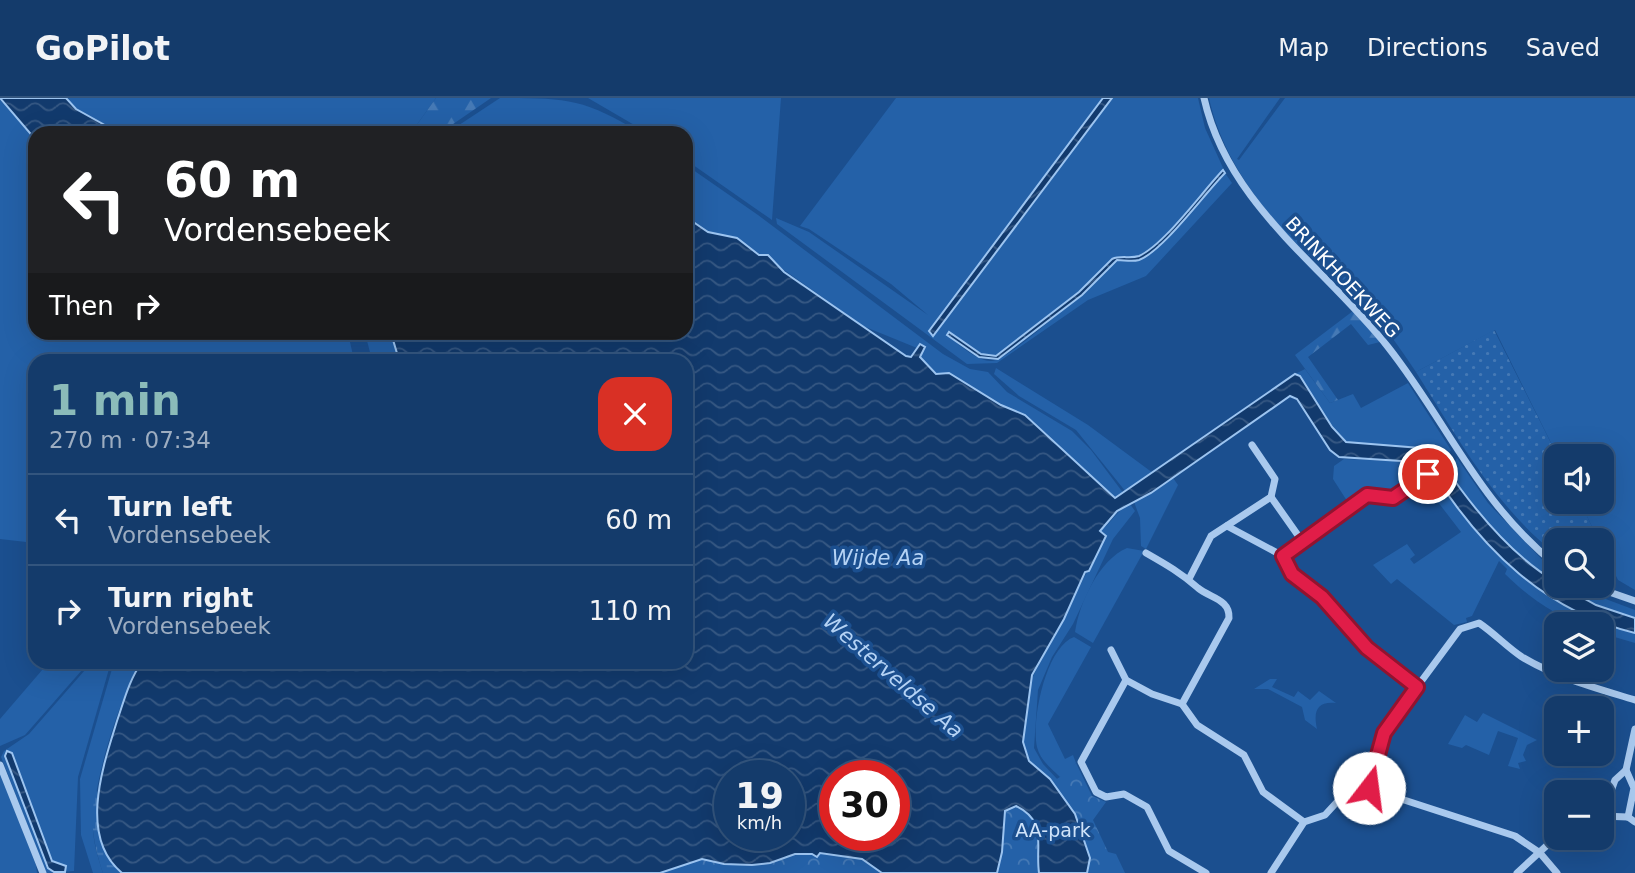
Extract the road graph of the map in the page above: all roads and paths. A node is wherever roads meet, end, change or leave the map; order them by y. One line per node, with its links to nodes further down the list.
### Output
1 (1204, 98): 8 (street, BRINKHOEKWEG)
2 (1252, 445): 4 (street)
3 (1428, 474): 6 (street)
4 (1271, 497): 5 (street); 6 (street)
5 (1227, 526): 9 (street); 10 (street)
6 (1302, 541): 9 (street)
7 (1146, 553): 10 (street)
8 (1544, 555)
9 (1283, 556): 15 (street)
10 (1190, 577): 17 (street)
11 (1614, 594): 12 (street)
12 (1635, 601)
13 (1111, 650): 14 (street)
14 (1126, 680): 17 (street); 29 (street)
15 (1417, 687): 16 (street); 22 (street)
16 (1635, 700)
17 (1182, 704): 25 (street)
18 (1635, 729): 20 (street)
19 (0, 765): 28 (street)
20 (1626, 770): 21 (street); 24 (street)
21 (1614, 783)
22 (1369, 788): 25 (street); 27 (street)
23 (1614, 818): 24 (street)
24 (1632, 820)
25 (1304, 822): 30 (street)
26 (1544, 849): 27 (street)
27 (1540, 853): 31 (street); 32 (street)
28 (43, 873)
29 (1206, 873)
30 (1270, 873)
31 (1517, 873)
32 (1557, 873)

